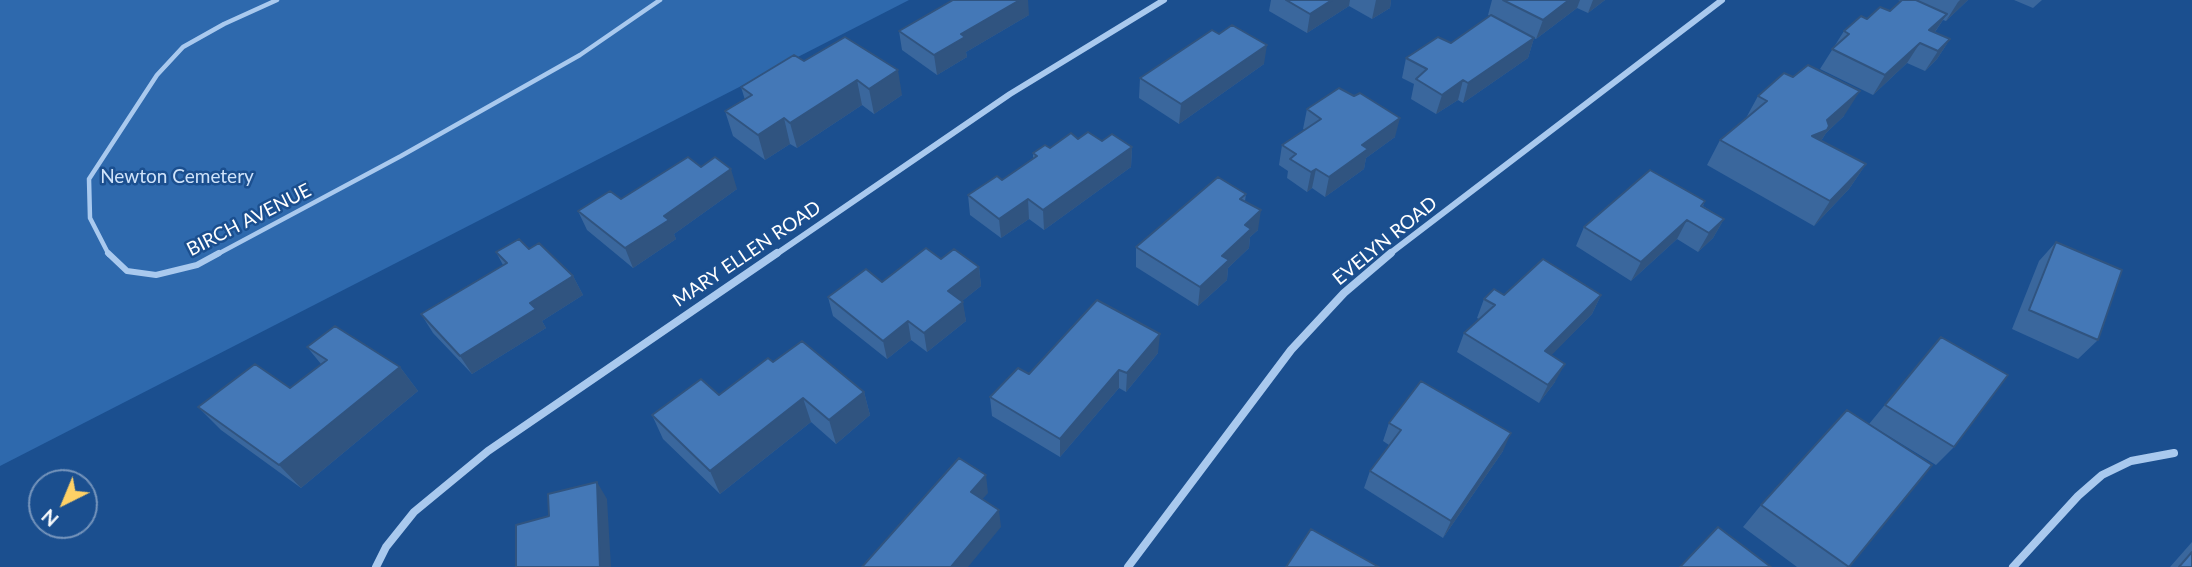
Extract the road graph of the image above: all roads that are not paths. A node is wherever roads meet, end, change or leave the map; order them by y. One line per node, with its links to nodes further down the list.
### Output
1 (277, 0): 2 (lane, BIRCH AVENUE)
2 (660, 0)
3 (1164, 0): 6 (street, MARY ELLEN ROAD)
4 (1723, 0): 7 (street, EVELYN ROAD)
5 (2174, 453): 8 (street)
6 (376, 567)
7 (1128, 567)
8 (2013, 567)

